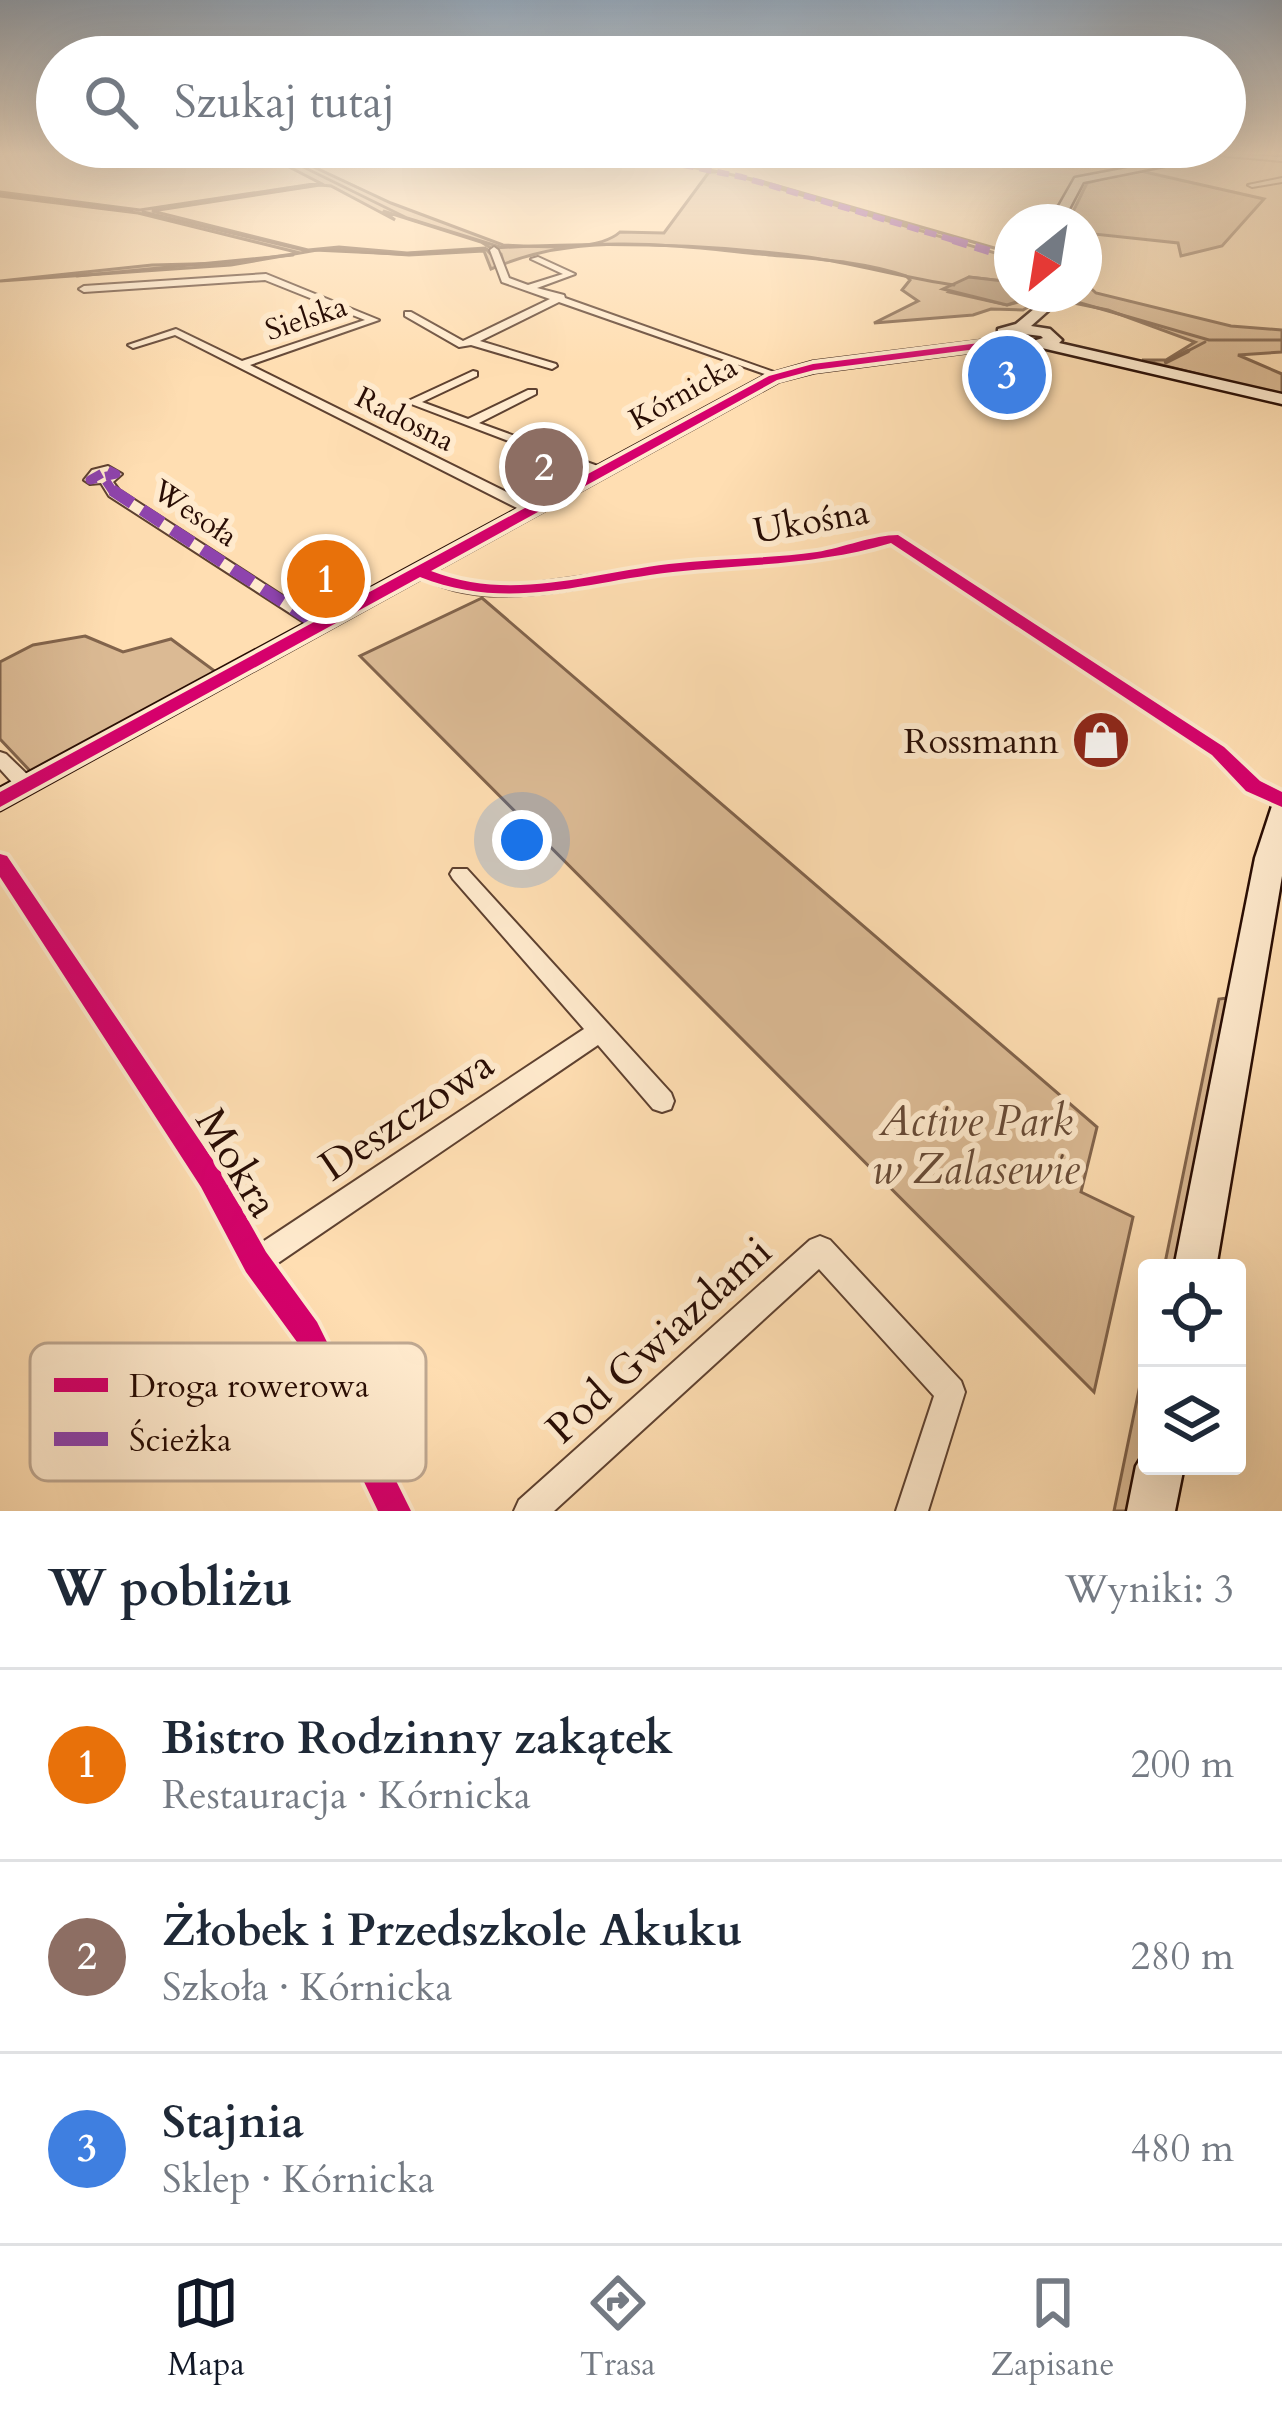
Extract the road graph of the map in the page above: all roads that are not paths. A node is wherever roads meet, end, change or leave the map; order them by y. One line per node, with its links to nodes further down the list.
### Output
1 (494, 250): 3 (street)
2 (535, 259): 3 (street)
3 (528, 288): 5 (street)
4 (84, 290): 11 (street, Sielska)
5 (561, 297): 9 (street); 14 (street)
6 (1046, 312): 8 (street)
7 (407, 314): 9 (street)
8 (1030, 334): 14 (street, Kórnicka); 16 (street, Kórnicka)
9 (472, 342): 12 (street)
10 (133, 345): 11 (street, Radosna)
11 (242, 364): 20 (street, Radosna)
12 (552, 366)
13 (473, 374): 17 (street)
14 (780, 376): 18 (street, Kórnicka)
15 (532, 392): 17 (street)
16 (1282, 400)
17 (469, 423): 18 (street)
18 (602, 472): 20 (street, Kórnicka)
19 (106, 481): 22 (street, Wesoła)
20 (532, 510): 21 (street, Kórnicka)
21 (419, 571): 22 (street, Kórnicka); 26 (street, Ukośna)
22 (318, 625): 24 (street, Kórnicka)
23 (0, 758): 24 (street)
24 (26, 785): 25 (street, Kórnicka)
25 (0, 800)
26 (1282, 800)
27 (1282, 813): 32 (street)
28 (0, 860): 33 (street, Mokra)
29 (460, 874): 30 (street)
30 (600, 1031): 31 (street); 33 (street, Deszczowa)
31 (662, 1101)
32 (1197, 1259)
33 (256, 1262): 34 (street, Mokra)
34 (310, 1343)
35 (1158, 1475): 40 (street)
36 (381, 1481): 37 (street, Mokra)
37 (395, 1511)
38 (530, 1511): 39 (street, Pod Gwiazdami)
39 (912, 1511)
40 (1151, 1511)

